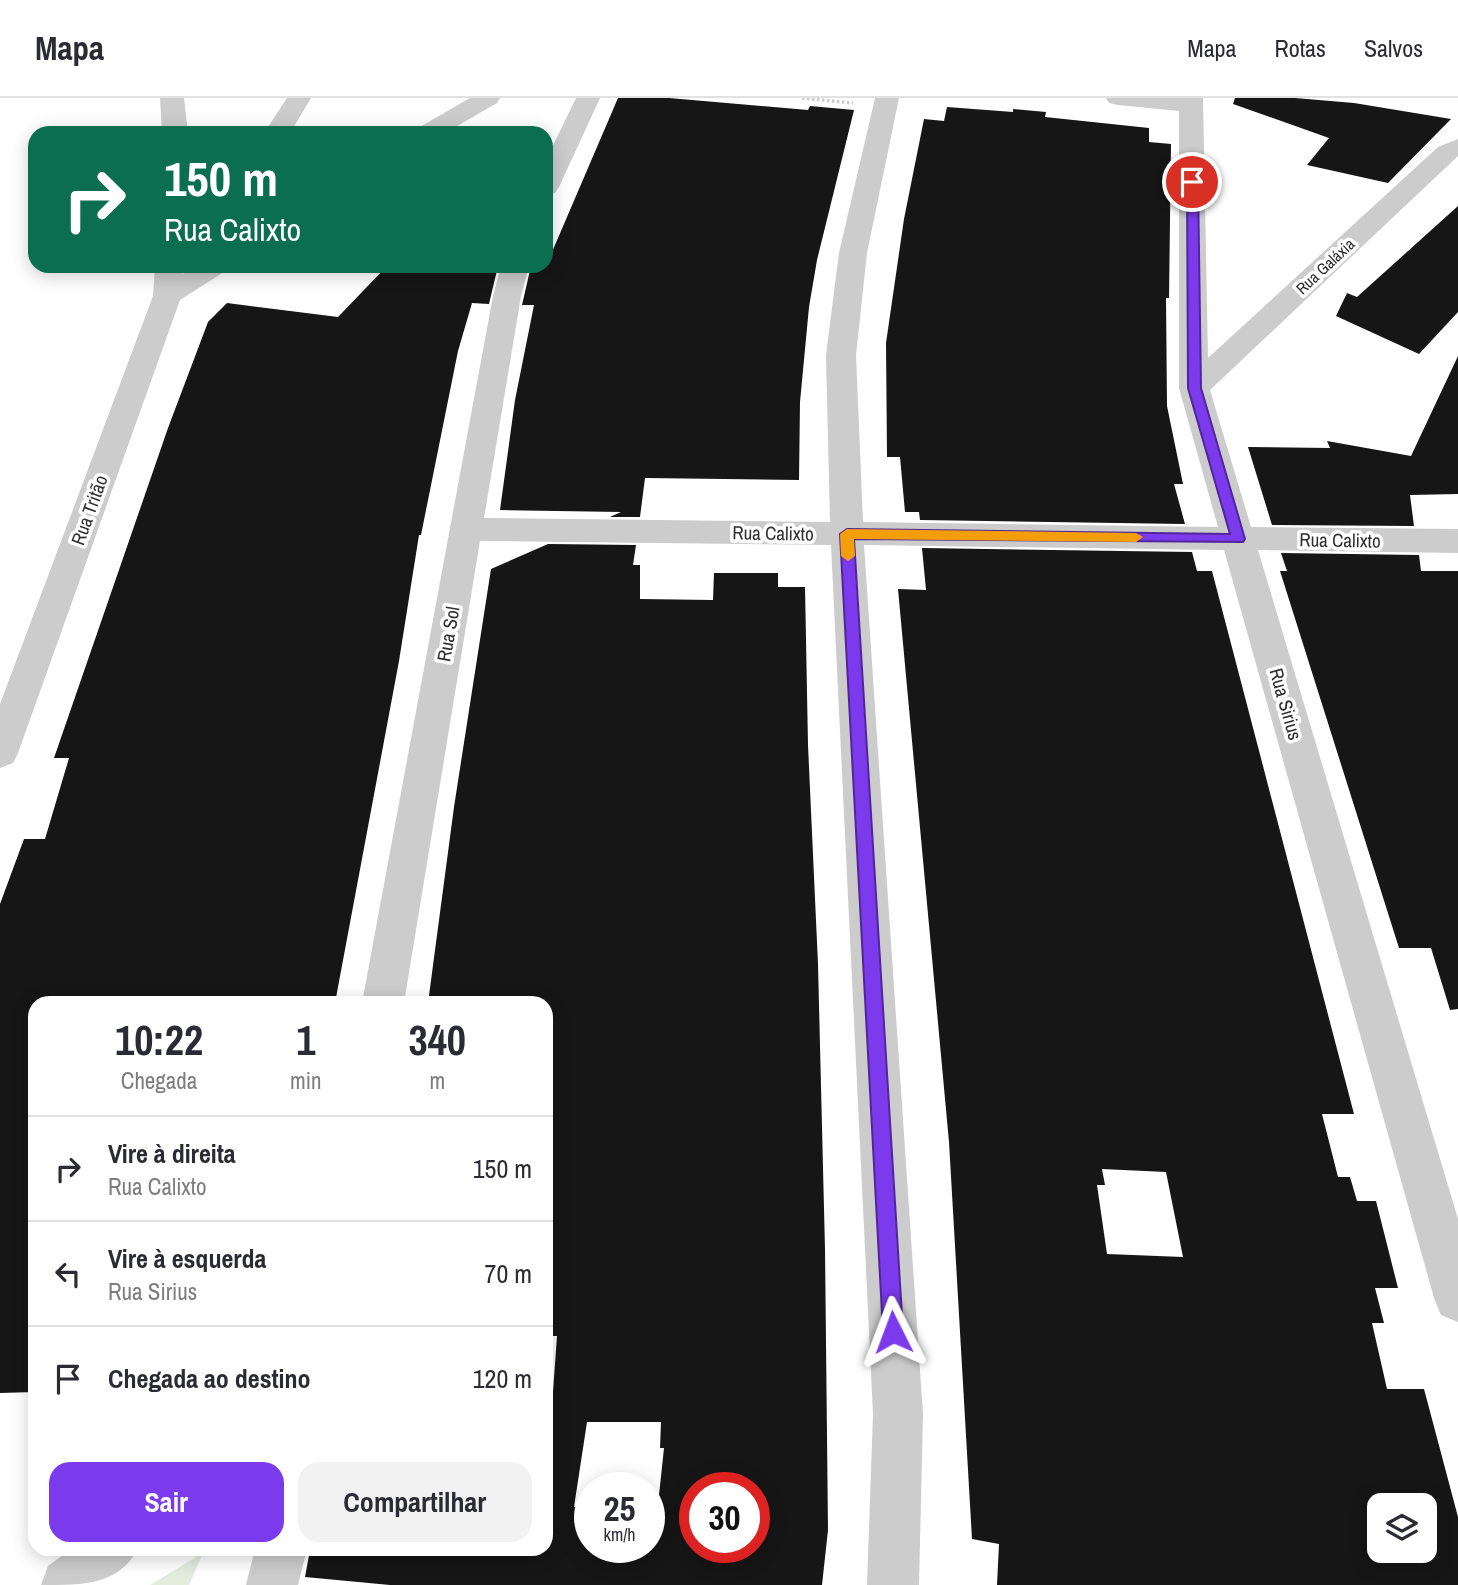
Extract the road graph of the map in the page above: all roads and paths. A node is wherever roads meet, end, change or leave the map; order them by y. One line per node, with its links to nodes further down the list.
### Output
1 (172, 98): 9 (street)
2 (299, 98): 10 (street)
3 (488, 98): 11 (street)
4 (588, 98): 13 (street)
5 (802, 98): 8 (path)
6 (1118, 98): 7 (street)
7 (1191, 101): 17 (street, Rua Sirius)
8 (886, 102): 19 (street)
9 (174, 126)
10 (281, 126)
11 (440, 126)
12 (1454, 152): 17 (street, Rua Galáxia)
13 (553, 172)
14 (193, 273): 16 (street)
15 (514, 273): 18 (street, Rua Sol)
16 (168, 281): 22 (street, Rua Tritão)
17 (1194, 388): 20 (street, Rua Sirius)
18 (466, 529): 19 (street, Rua Calixto); 23 (street, Rua Sol)
19 (847, 534): 20 (street, Rua Calixto); 29 (street)
20 (1239, 539): 21 (street, Rua Calixto); 24 (street, Rua Sirius)
21 (1458, 541)
22 (0, 753)
23 (384, 996)
24 (1458, 1298)
25 (103, 1556): 27 (street)
26 (279, 1556): 28 (street)
27 (67, 1585)
28 (272, 1585)
29 (893, 1585)

